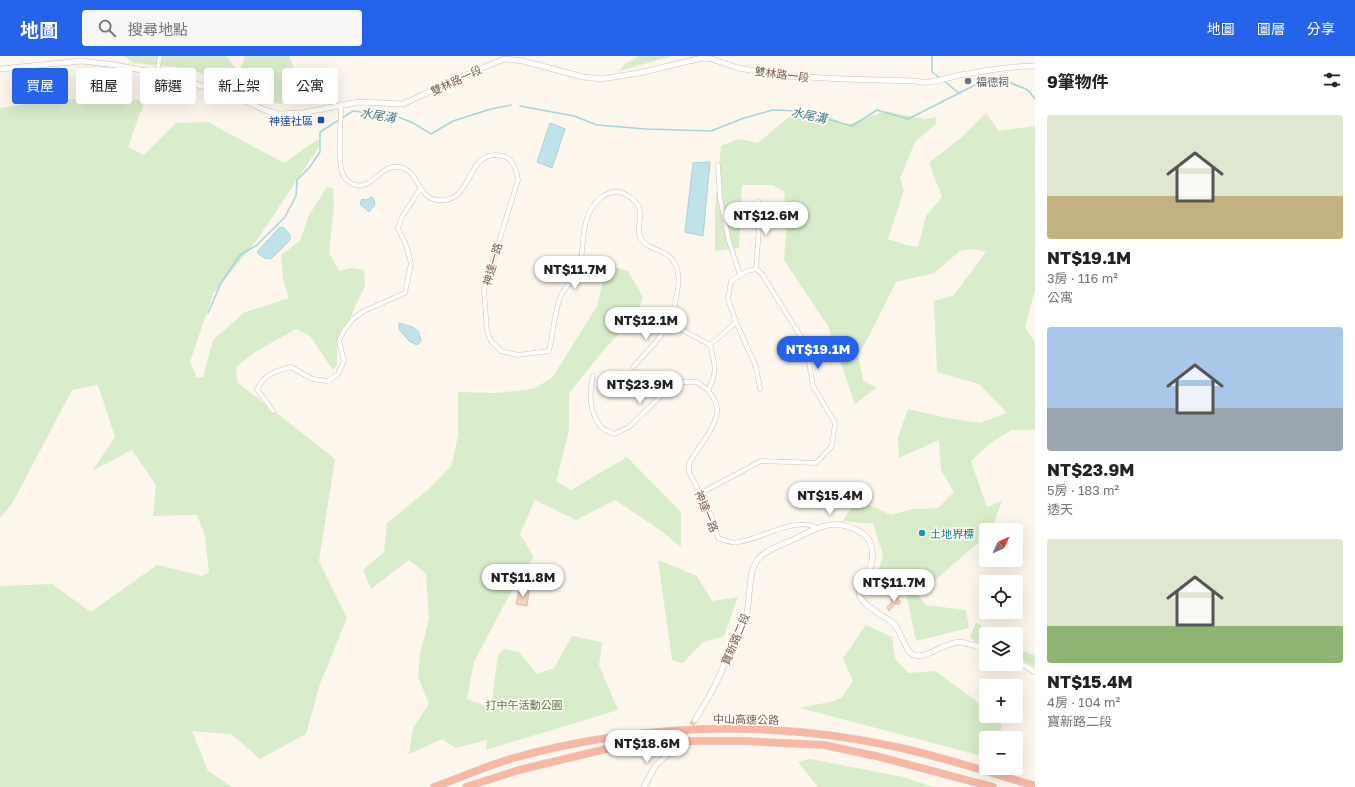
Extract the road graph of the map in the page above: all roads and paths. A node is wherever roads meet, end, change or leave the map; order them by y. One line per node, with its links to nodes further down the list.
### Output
1 (160, 56): 3 (street)
2 (1035, 66): 7 (street, 雙林路一段)
3 (158, 68)
4 (0, 69): 5 (street, 雙林路一段)
5 (140, 70)
6 (196, 84): 7 (street, 雙林路一段)
7 (341, 104): 9 (street, 神達一路)
8 (718, 165): 12 (street)
9 (420, 189): 14 (street, 神達一路); 20 (street)
10 (758, 201): 11 (street)
11 (756, 270): 12 (street); 21 (street)
12 (740, 275): 13 (street)
13 (736, 322): 15 (street); 18 (street)
14 (670, 323): 15 (street); 16 (street)
15 (710, 345): 19 (street)
16 (633, 367)
17 (594, 376): 19 (street)
18 (760, 389)
19 (708, 390): 21 (street, 神達一路)
20 (273, 411)
21 (701, 493): 22 (street, 神達一路)
22 (816, 528): 23 (street, 寶新路二段); 26 (street, 寶新路二段)
23 (979, 647)
24 (1023, 664): 25 (street)
25 (1035, 672)
26 (694, 720)
27 (668, 754): 31 (street)
28 (1035, 786): 29 (highway, 中山高速公路)
29 (434, 787)
30 (466, 787): 32 (highway, 中山高速公路)
31 (644, 787)
32 (993, 787)

